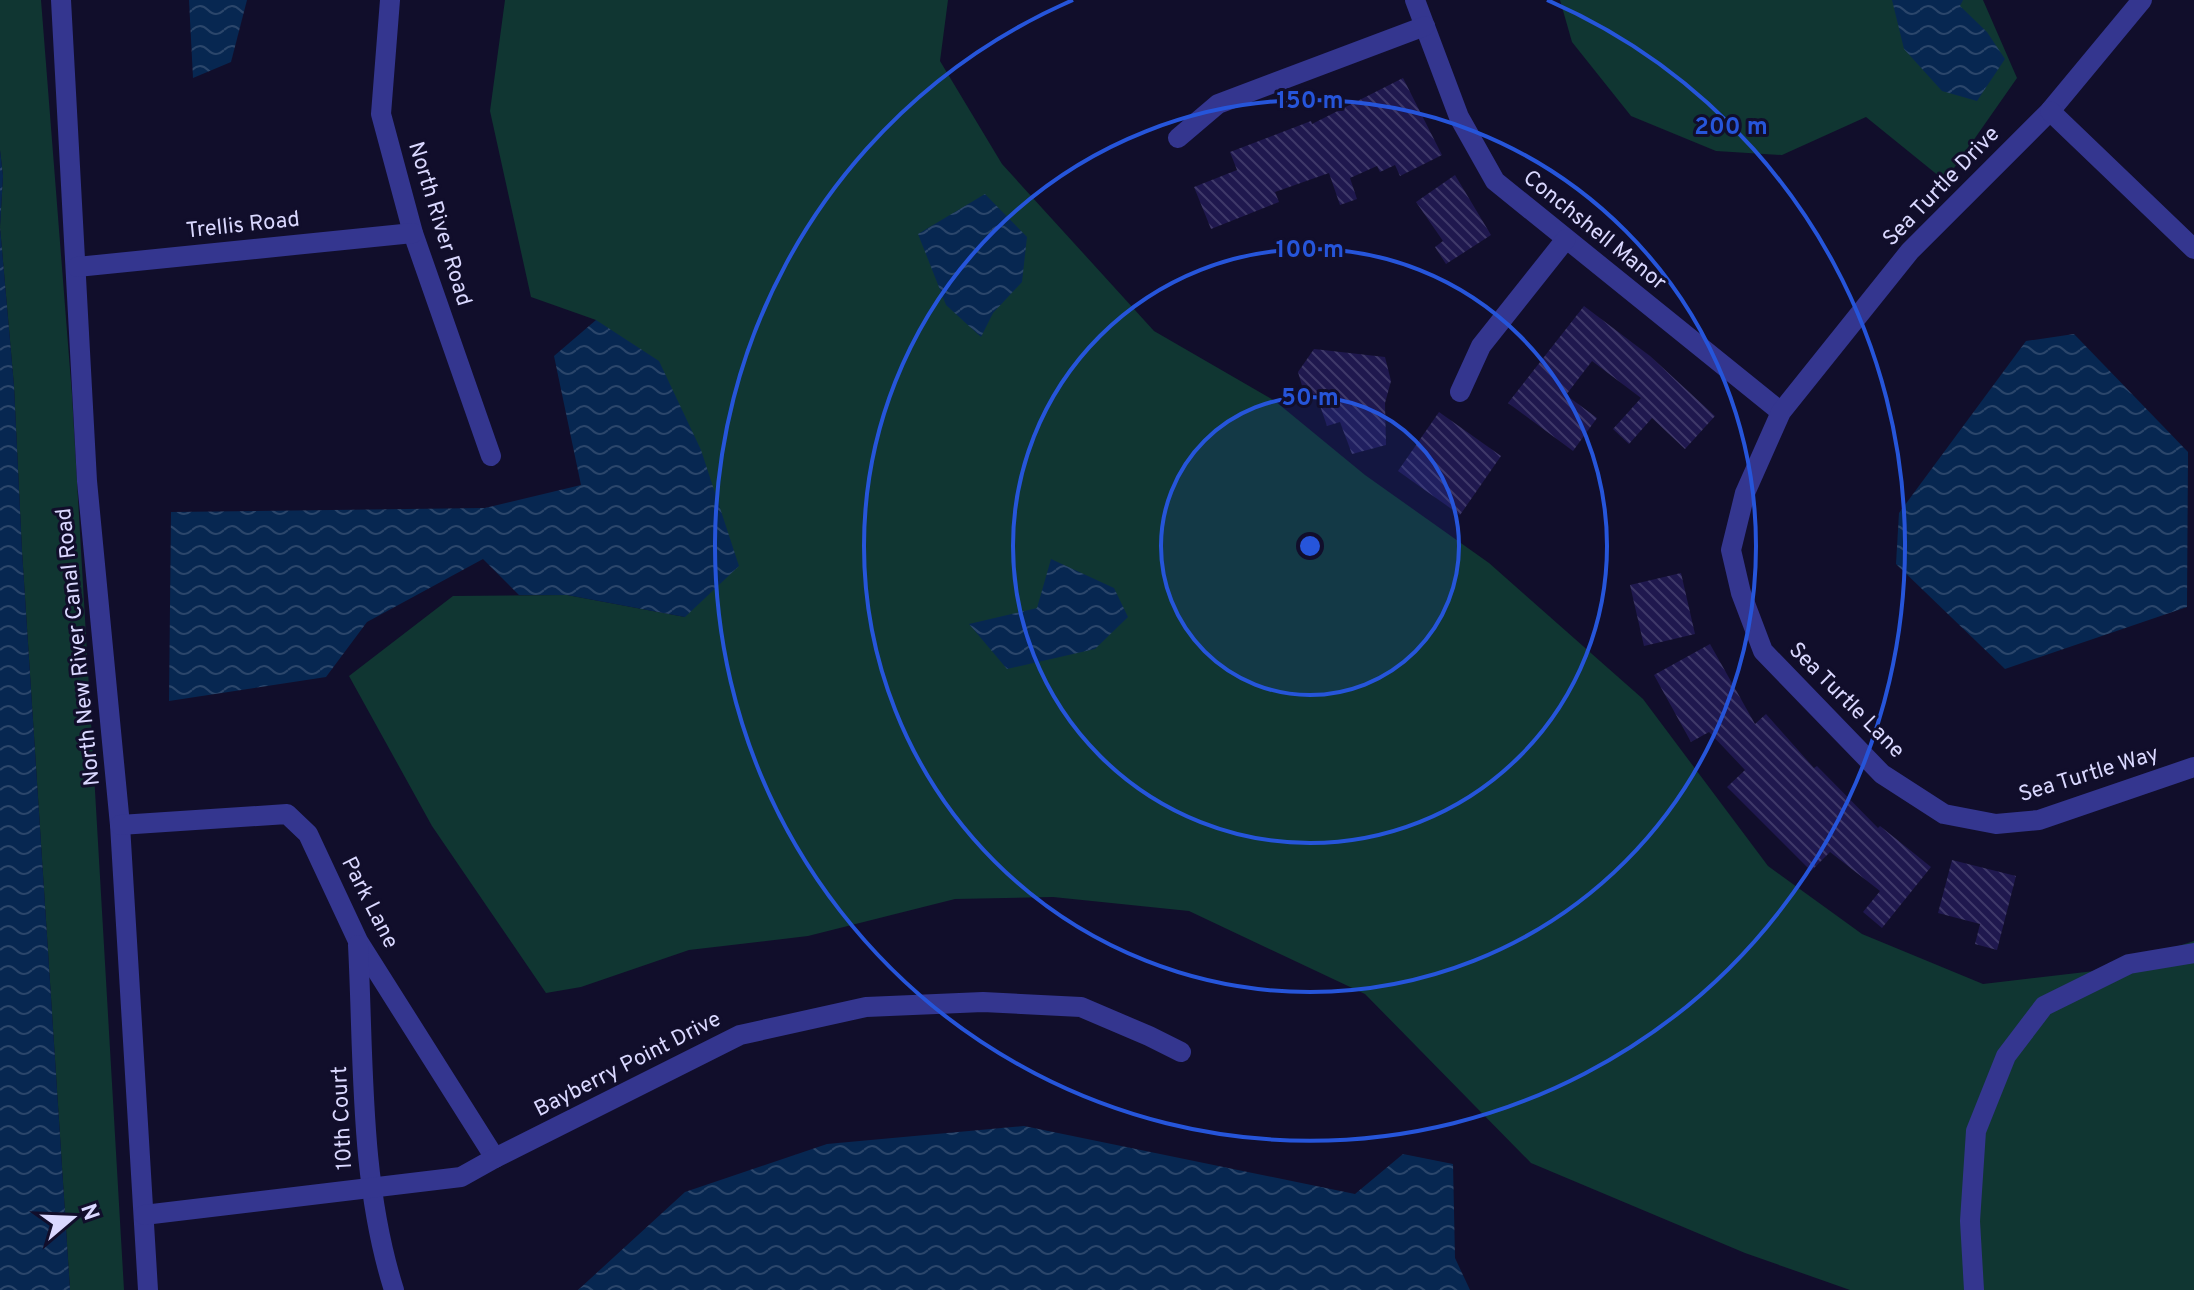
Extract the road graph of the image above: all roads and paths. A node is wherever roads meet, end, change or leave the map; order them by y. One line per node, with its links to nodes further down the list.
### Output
1 (61, 0): 11 (street, North New River Canal Road)
2 (390, 0): 8 (street, North River Road)
3 (1415, 0): 5 (street, Conchshell Manor)
4 (2142, 0): 6 (street, Sea Turtle Drive)
5 (1425, 26): 7 (street); 9 (street, Conchshell Manor)
6 (2050, 111): 10 (street); 13 (street, Sea Turtle Drive)
7 (1178, 138)
8 (413, 233): 11 (street, Trellis Road); 14 (street, North River Road)
9 (1566, 239): 12 (street); 13 (street, Conchshell Manor)
10 (2194, 249)
11 (77, 267): 17 (street, North New River Canal Road)
12 (1460, 392)
13 (1781, 412): 16 (street, Sea Turtle Lane)
14 (491, 456)
15 (2194, 767): 16 (street, Sea Turtle Way)
16 (1996, 824)
17 (120, 825): 18 (street, Park Lane); 23 (street, North New River Canal Road)
18 (358, 941): 21 (street, Park Lane); 22 (street, 10th Court)
19 (2194, 953): 26 (street)
20 (1181, 1052): 21 (street, Bayberry Point Drive)
21 (495, 1158): 22 (street, Bayberry Point Drive)
22 (370, 1187): 23 (street, Bayberry Point Drive); 25 (street, 10th Court)
23 (144, 1215): 24 (street, North New River Canal Road)
24 (148, 1290)
25 (394, 1290)
26 (1974, 1290)

